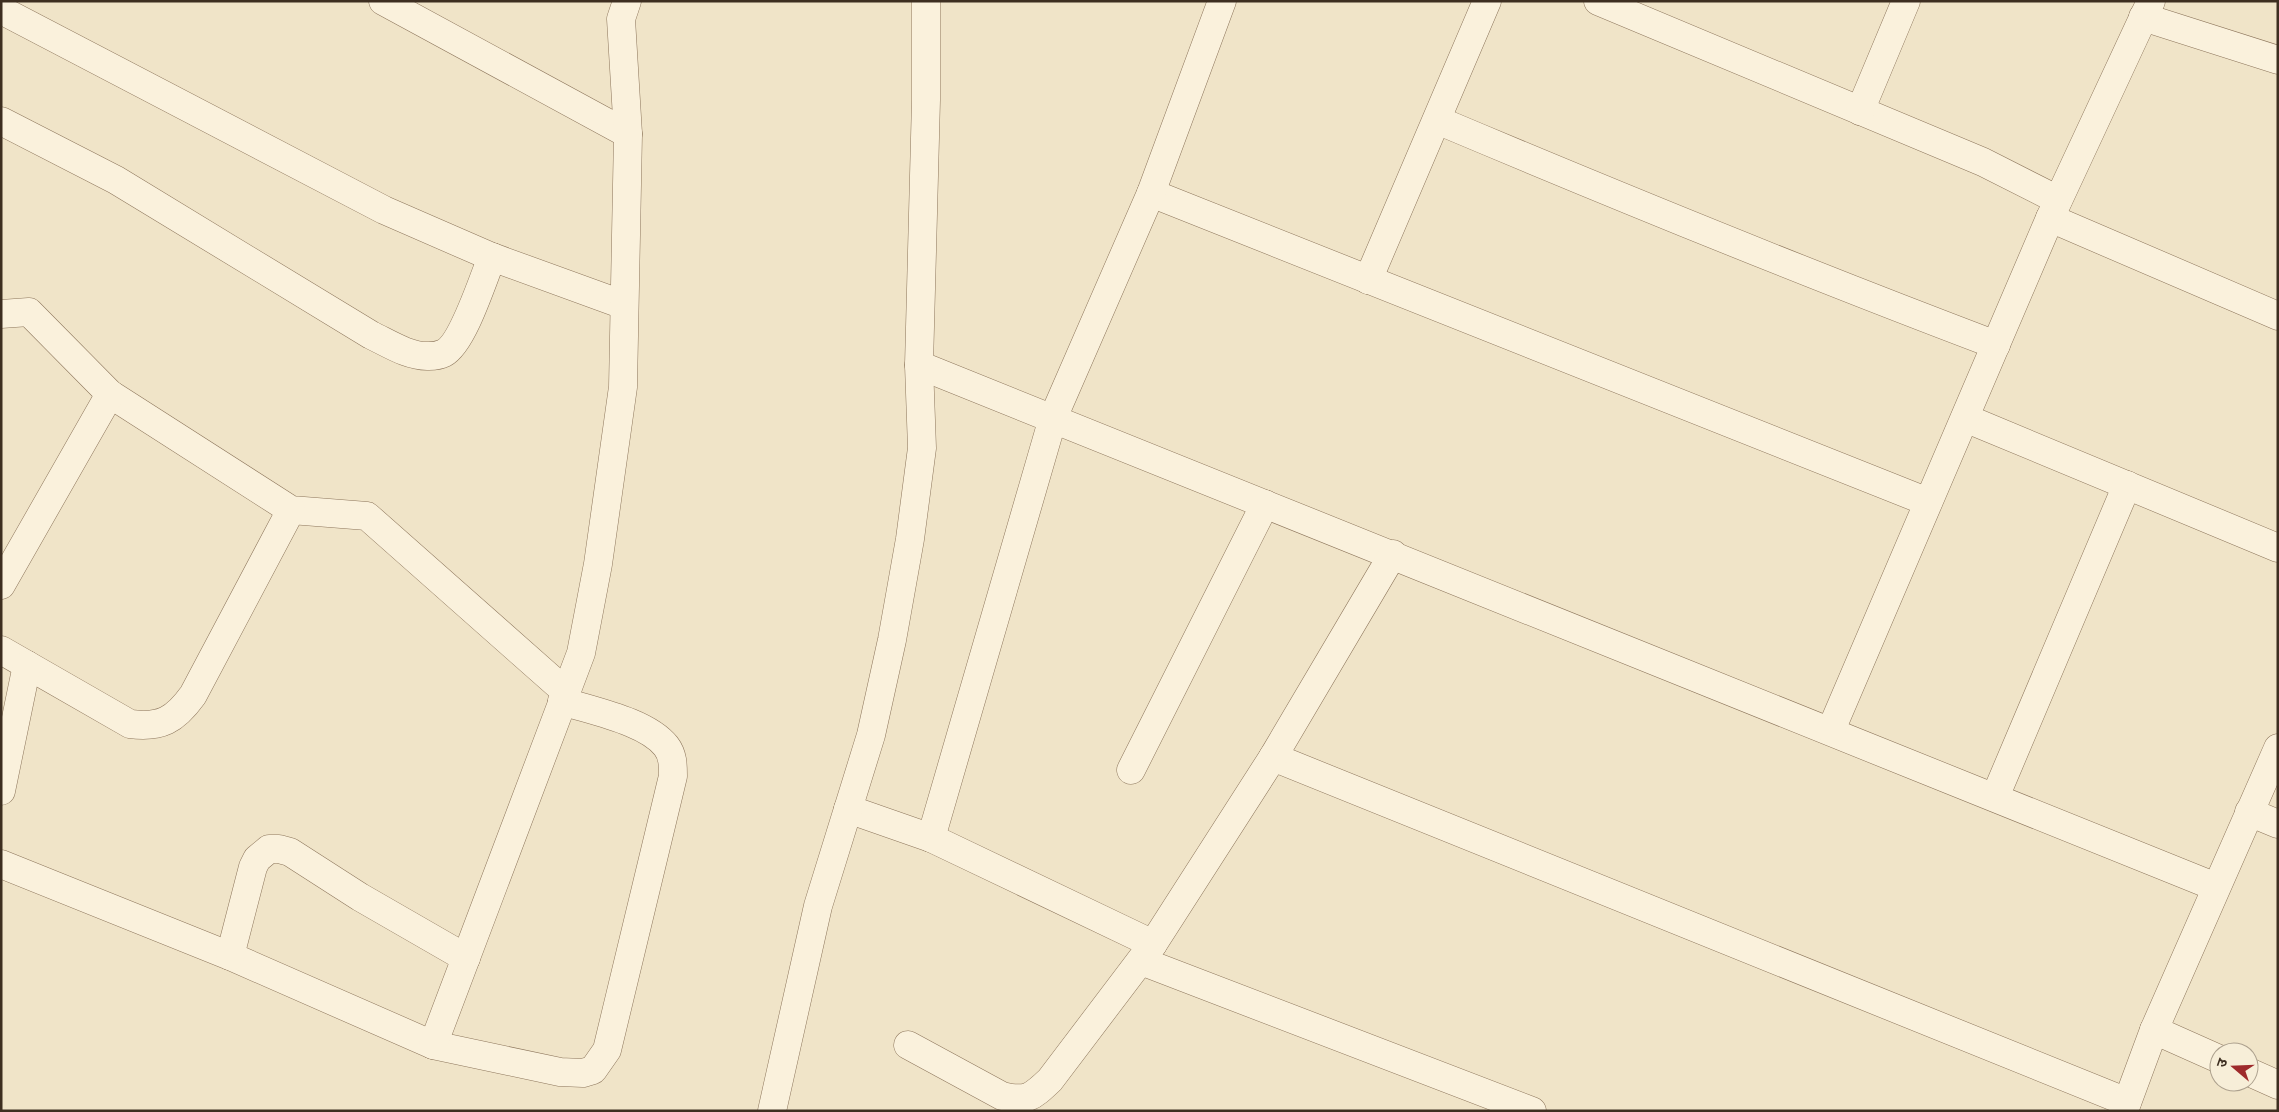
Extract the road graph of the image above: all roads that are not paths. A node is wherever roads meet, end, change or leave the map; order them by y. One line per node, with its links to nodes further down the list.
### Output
1 (382, 1): 14 (street)
2 (627, 1): 14 (street)
3 (926, 1): 23 (street)
4 (1222, 1): 15 (street)
5 (1487, 1): 12 (street)
6 (1598, 1): 11 (street)
7 (1906, 1): 11 (street)
8 (2147, 9): 10 (street); 16 (street)
9 (1, 10): 17 (street)
10 (2278, 60)
11 (1860, 111): 16 (street)
12 (1437, 120): 18 (street); 22 (street)
13 (1, 121): 17 (street)
14 (628, 134): 19 (street)
15 (1150, 194): 18 (street); 25 (street)
16 (2054, 209): 21 (street); 22 (street)
17 (492, 257): 19 (street)
18 (1368, 280): 28 (street)
19 (624, 305): 36 (street)
20 (1, 314): 24 (street)
21 (2278, 316)
22 (1996, 345): 26 (street)
23 (920, 365): 25 (street); 43 (street)
24 (110, 394): 30 (street); 33 (street)
25 (1053, 418): 29 (street); 46 (street)
26 (1965, 418): 27 (street); 28 (street)
27 (2127, 485): 31 (street); 42 (street)
28 (1928, 502): 37 (street)
29 (1265, 504): 32 (street); 40 (street)
30 (292, 510): 35 (street); 36 (street)
31 (2278, 548)
32 (1393, 554): 37 (street); 39 (street)
33 (1, 586)
34 (1, 650): 35 (street)
35 (27, 665): 41 (street)
36 (564, 697): 51 (street); 54 (street)
37 (1830, 730): 42 (street)
38 (2278, 748): 44 (street)
39 (1273, 757): 49 (street); 58 (street)
40 (1131, 770)
41 (1, 791)
42 (1995, 797): 48 (street)
43 (848, 809): 46 (street); 59 (street)
44 (2249, 812): 45 (street); 48 (street)
45 (2278, 824)
46 (931, 838): 49 (street)
47 (1, 864): 50 (street)
48 (2216, 887): 52 (street)
49 (1147, 953): 53 (street); 60 (street)
50 (230, 956): 51 (street); 54 (street)
51 (466, 958): 54 (street)
52 (2154, 1030): 55 (street); 58 (street)
53 (908, 1044)
54 (433, 1045)
55 (2209, 1055)
56 (2259, 1076): 57 (street)
57 (2278, 1085)
58 (2125, 1106)
59 (772, 1111)
60 (1532, 1111)

